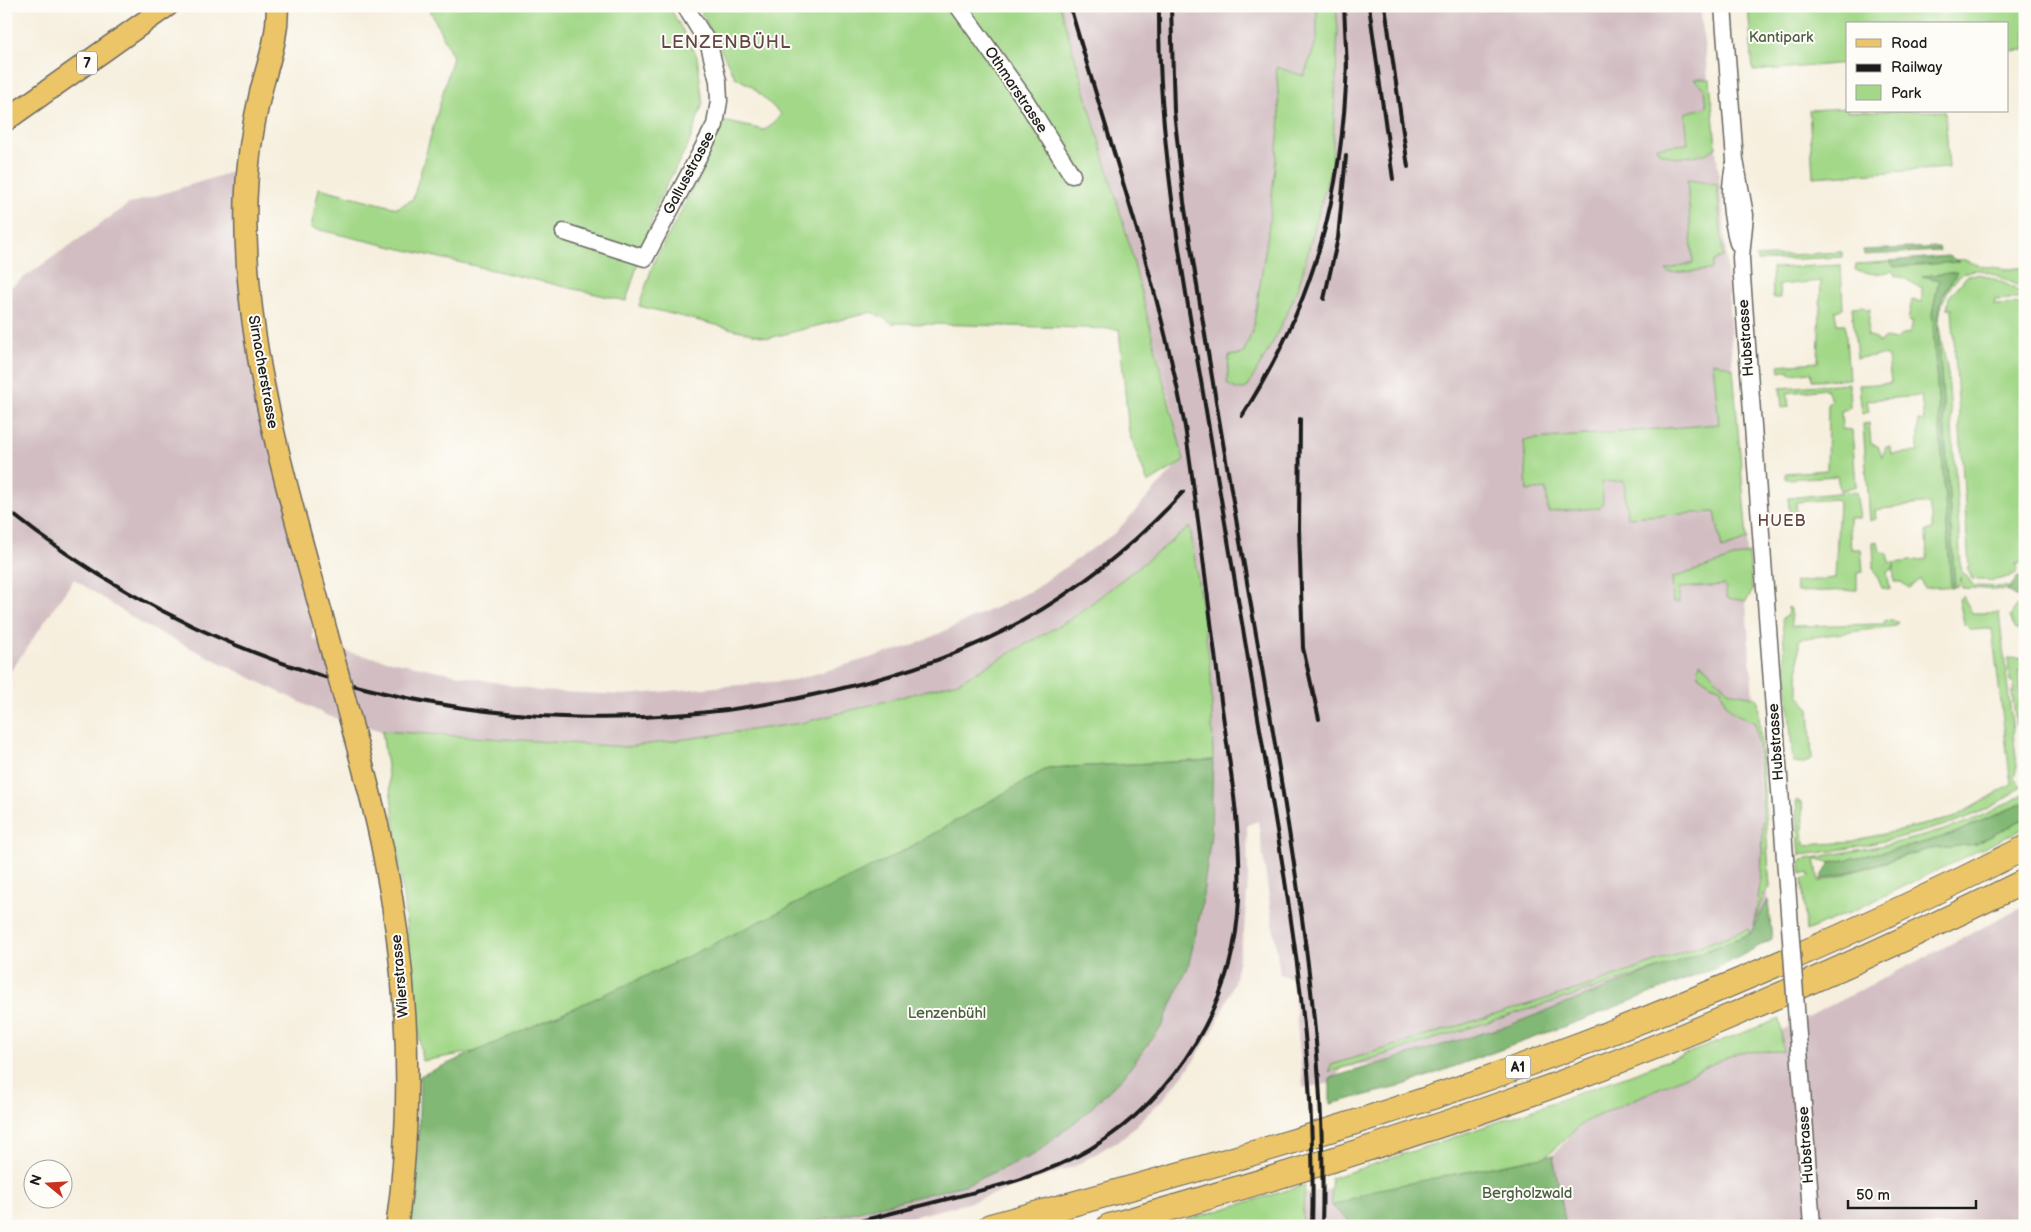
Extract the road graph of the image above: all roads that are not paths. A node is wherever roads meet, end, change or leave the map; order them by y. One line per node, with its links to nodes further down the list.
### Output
1 (167, 6): 6 (main road, 7)
2 (277, 6): 9 (main road, Sirnacherstrasse, bridge)
3 (685, 6): 8 (street, Gallusstrasse)
4 (958, 6): 7 (street, Othmarstrasse)
5 (1723, 6): 15 (street, Hubstrasse, bridge)
6 (6, 120)
7 (1072, 176)
8 (564, 232)
9 (352, 726): 12 (main road, Wilerstrasse)
10 (2025, 848): 13 (highway, A1)
11 (2025, 881): 14 (highway, A1)
12 (397, 1226)
13 (990, 1226)
14 (1109, 1226)
15 (1812, 1226)

